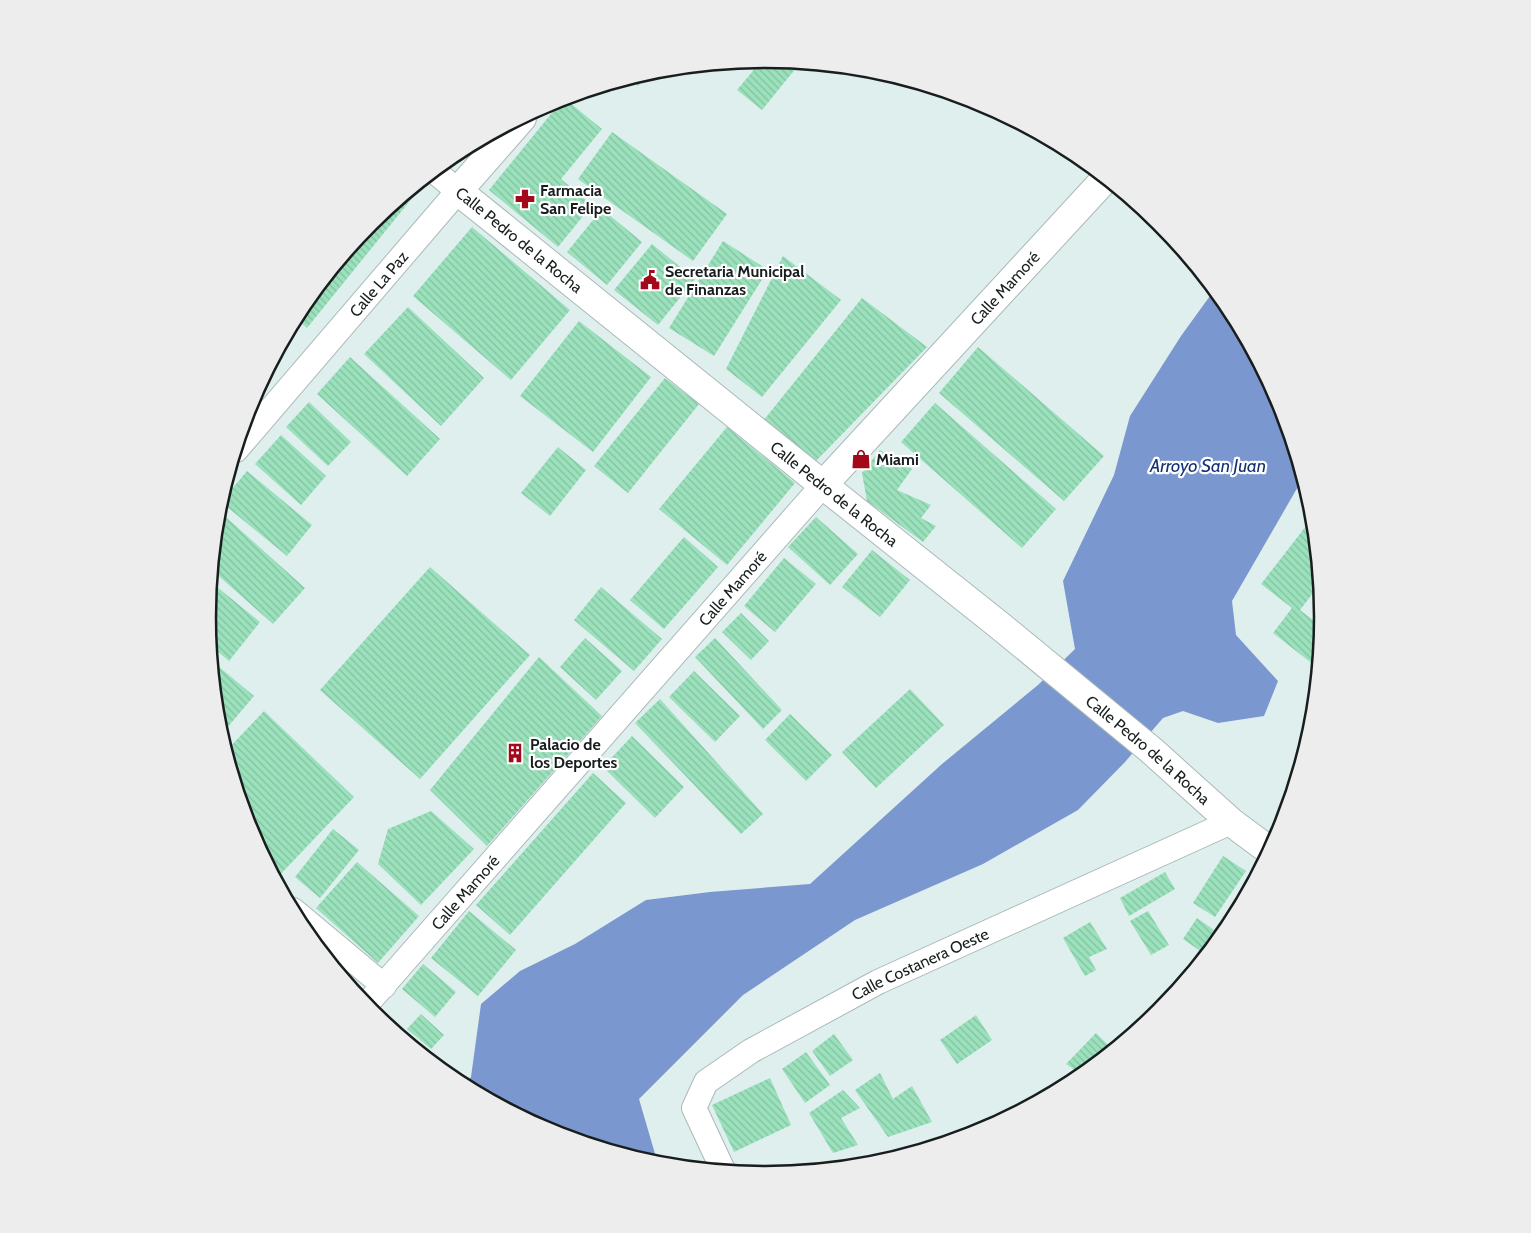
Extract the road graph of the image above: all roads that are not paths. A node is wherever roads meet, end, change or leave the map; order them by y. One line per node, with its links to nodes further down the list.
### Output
1 (511, 130): 4 (main road, Calle La Paz)
2 (439, 175): 4 (street, Calle Pedro de la Rocha)
3 (1102, 183): 6 (main road, Calle Mamoré)
4 (458, 191): 5 (street, Calle La Paz); 6 (main road, Calle Pedro de la Rocha)
5 (247, 437)
6 (823, 485): 7 (main road, Calle Pedro de la Rocha); 10 (street, Calle Mamoré)
7 (1232, 822): 8 (main road, Calle Pedro de la Rocha); 12 (street, Calle Costanera Oeste)
8 (1264, 846)
9 (311, 925): 10 (street)
10 (384, 986): 11 (street, Calle Mamoré)
11 (372, 999)
12 (720, 1163)

